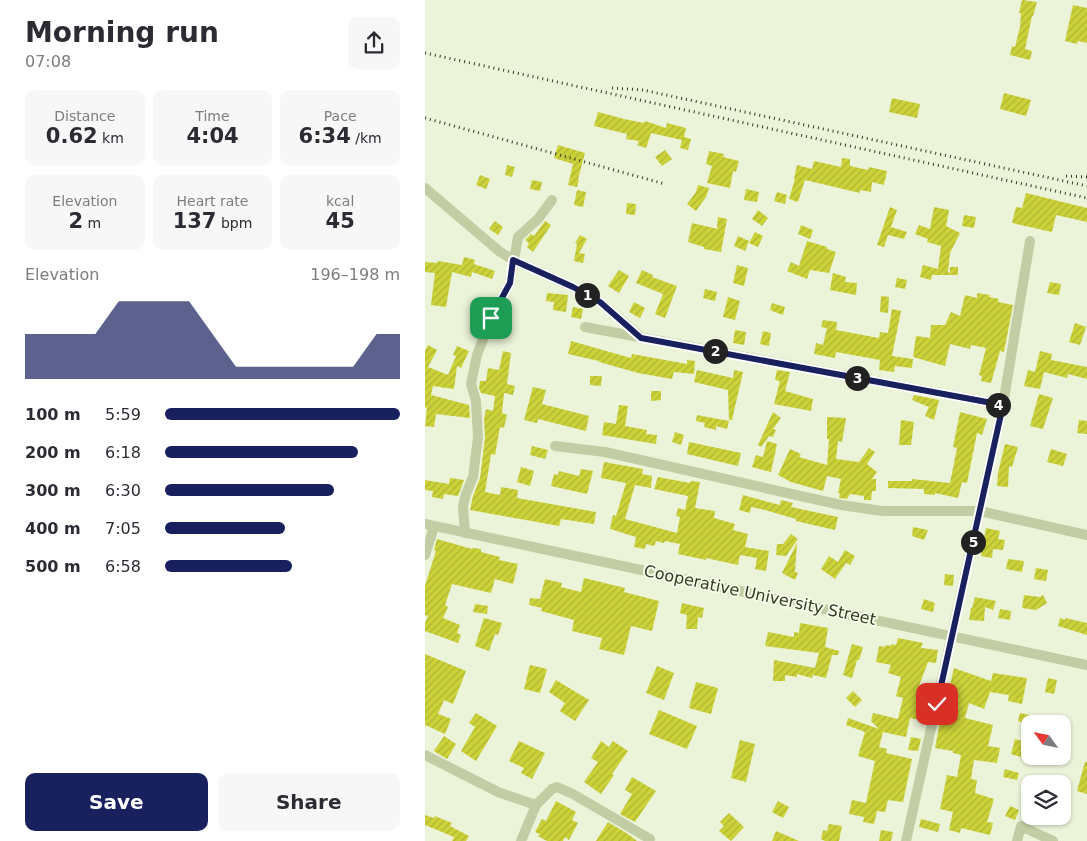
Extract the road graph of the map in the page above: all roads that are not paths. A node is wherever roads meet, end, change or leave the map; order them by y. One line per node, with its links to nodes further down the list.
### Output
1 (425, 188): 4 (street)
2 (552, 200): 4 (street)
3 (1030, 241): 7 (street)
4 (513, 260): 6 (street); 11 (street)
5 (585, 327): 6 (street)
6 (641, 338): 7 (street)
7 (1003, 405): 9 (street)
8 (555, 446): 9 (street)
9 (980, 511): 12 (street); 14 (street)
10 (429, 525): 11 (street, Cooperative University Street); 13 (street)
11 (465, 533): 14 (street, Cooperative University Street)
12 (1087, 534)
13 (425, 555)
14 (952, 636): 15 (street, Cooperative University Street); 20 (street)
15 (1087, 665)
16 (425, 755): 17 (street)
17 (536, 805): 18 (street); 19 (street)
18 (650, 839)
19 (521, 841)
20 (906, 841)
21 (1017, 841): 22 (street)
22 (1053, 841)

